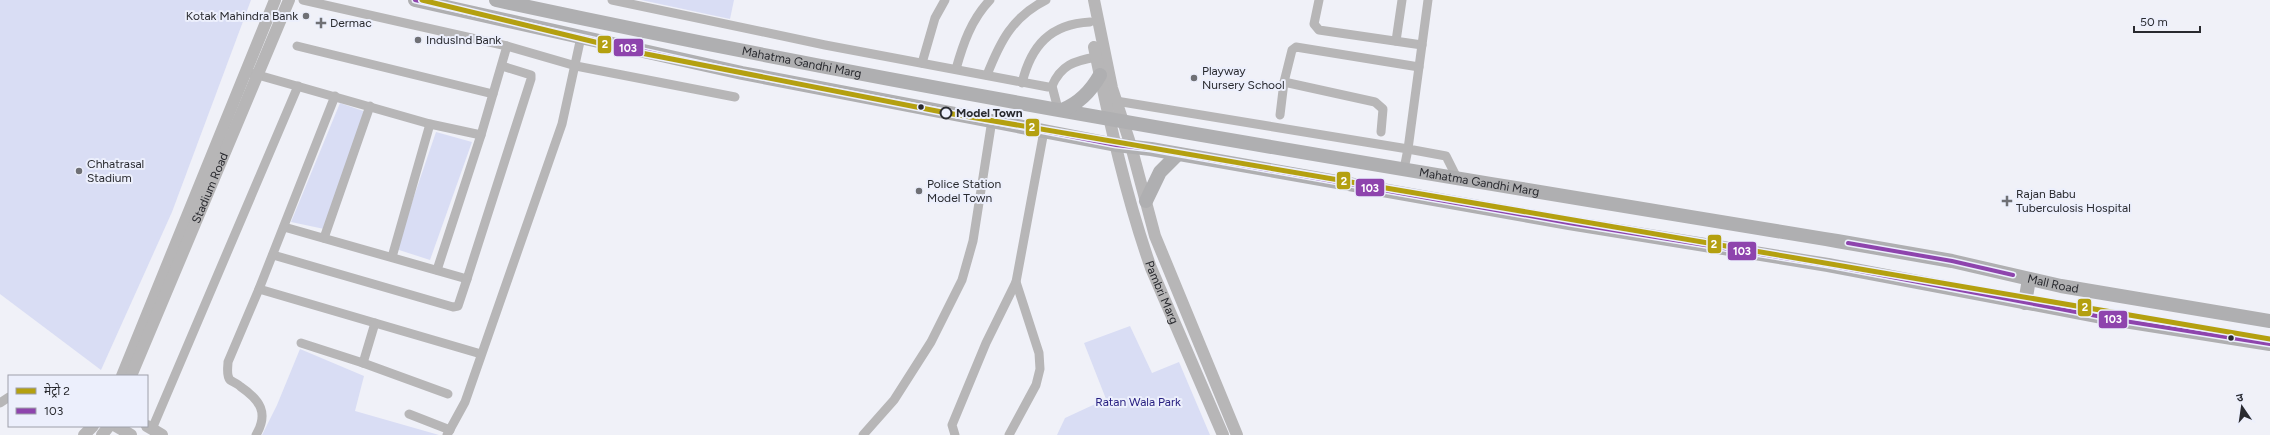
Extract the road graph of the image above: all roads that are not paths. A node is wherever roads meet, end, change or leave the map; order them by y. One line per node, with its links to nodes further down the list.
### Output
1 (275, 0): 27 (street, Stadium Road)
2 (289, 0): 30 (street, Stadium Road)
3 (303, 0): 20 (street)
4 (415, 0): 16 (main road, Mahatma Gandhi Marg)
5 (496, 0): 40 (main road, Mahatma Gandhi Marg)
6 (612, 0): 22 (street)
7 (945, 0): 22 (street)
8 (990, 0): 26 (street)
9 (1046, 0): 28 (street)
10 (1086, 0): 15 (street, Pambri Marg)
11 (1094, 0): 38 (street, Pambri Marg)
12 (1319, 0): 17 (street)
13 (1402, 0): 17 (street)
14 (1428, 0): 18 (street)
15 (1090, 22): 21 (street, Pambri Marg); 32 (street)
16 (581, 37): 24 (street); 43 (main road, Mahatma Gandhi Marg)
17 (1396, 41): 18 (street)
18 (1422, 45): 25 (street)
19 (297, 46): 35 (street)
20 (507, 46): 23 (street); 24 (street)
21 (1096, 57): 29 (street, Pambri Marg); 34 (street)
22 (922, 63): 26 (street)
23 (502, 66): 35 (street); 62 (street)
24 (576, 66): 37 (street); 71 (street)
25 (1419, 68): 31 (street); 51 (street)
26 (956, 69): 28 (street)
27 (245, 72): 30 (street); 73 (street, Stadium Road)
28 (988, 75): 32 (street)
29 (1100, 75): 40 (main road); 42 (street, Pambri Marg)
30 (259, 76): 33 (street); 74 (street, Stadium Road)
31 (1284, 82): 41 (street); 47 (street)
32 (1022, 83): 34 (street)
33 (298, 86): 36 (street); 82 (street)
34 (1052, 86): 40 (street)
35 (494, 94): 48 (street)
36 (335, 96): 39 (street); 56 (street)
37 (736, 97)
38 (1116, 101): 44 (street, Pambri Marg); 51 (street)
39 (370, 106): 45 (street); 57 (street)
40 (1060, 110): 42 (main road, Mahatma Gandhi Marg)
41 (1280, 116)
42 (1108, 117): 44 (main road, Mahatma Gandhi Marg); 49 (street, Pambri Marg)
43 (992, 120): 46 (main road, Mahatma Gandhi Marg); 88 (street)
44 (1122, 120): 50 (street, Pambri Marg); 53 (main road, Mahatma Gandhi Marg)
45 (430, 124): 48 (street); 60 (street)
46 (1044, 131): 49 (main road, Mahatma Gandhi Marg); 64 (street)
47 (1381, 132)
48 (481, 135): 61 (street)
49 (1116, 145): 50 (main road, Mahatma Gandhi Marg); 91 (street, Pambri Marg)
50 (1131, 146): 52 (main road, Mahatma Gandhi Marg); 55 (street, Pambri Marg)
51 (1408, 149): 53 (street); 54 (street)
52 (1178, 154): 55 (main road); 66 (main road, Mahatma Gandhi Marg)
53 (1404, 169): 54 (main road, Mahatma Gandhi Marg)
54 (1458, 178): 58 (main road, Mahatma Gandhi Marg)
55 (1146, 201): 92 (street, Pambri Marg)
56 (284, 227): 57 (street); 59 (street)
57 (324, 238): 60 (street)
58 (1837, 240): 63 (main road, Mall Road)
59 (273, 256): 62 (street); 65 (street)
60 (392, 257): 61 (street)
61 (437, 270): 62 (street)
62 (467, 279)
63 (2029, 279): 66 (main road); 67 (main road, Mall Road)
64 (1016, 282): 89 (street); 90 (street)
65 (259, 289): 68 (street); 87 (street)
66 (2025, 303): 70 (main road, Mahatma Gandhi Marg)
67 (2270, 320)
68 (375, 323): 71 (street); 72 (street)
69 (301, 343): 72 (street)
70 (2270, 344)
71 (481, 354): 83 (street)
72 (363, 363): 75 (street)
73 (122, 375)
74 (131, 375)
75 (448, 394)
76 (8, 397): 77 (street)
77 (0, 403)
78 (409, 414): 83 (street)
79 (92, 427): 84 (street)
80 (108, 427): 85 (street)
81 (118, 427): 86 (street)
82 (153, 430)
83 (449, 432)
84 (84, 435)
85 (102, 435)
86 (131, 435)
87 (256, 435)
88 (863, 435)
89 (955, 435)
90 (1008, 435)
91 (1223, 435)
92 (1237, 435)

